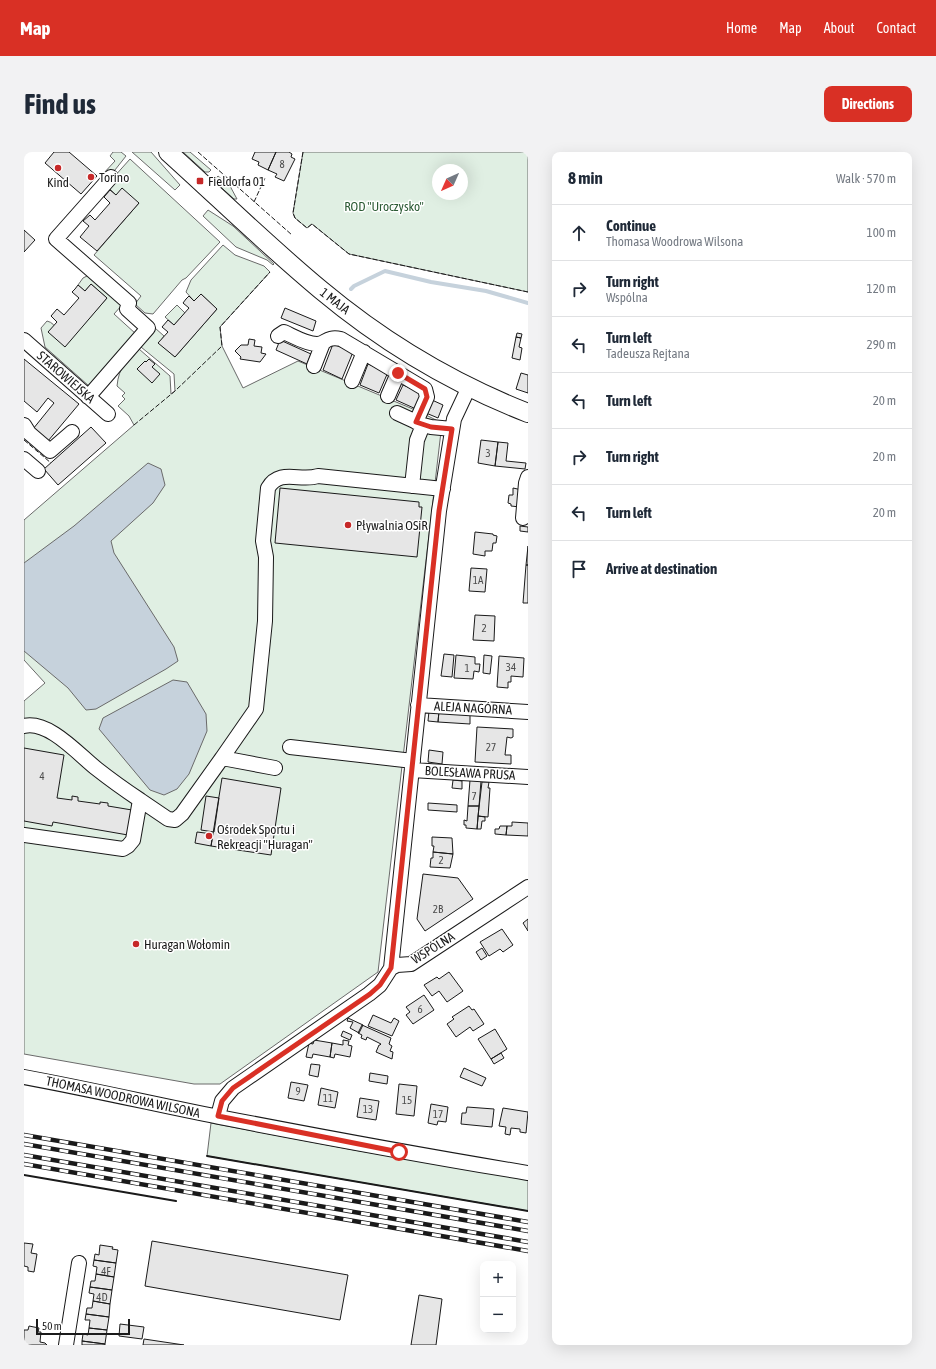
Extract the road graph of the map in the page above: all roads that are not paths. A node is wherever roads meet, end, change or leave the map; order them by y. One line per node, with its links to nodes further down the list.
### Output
1 (168, 152): 10 (main road, 1 MAJA)
2 (111, 177): 12 (street)
3 (278, 336): 5 (street)
4 (25, 342): 12 (street, STAROWIEJSKA)
5 (323, 343): 6 (street); 7 (street)
6 (364, 352): 8 (street); 9 (street)
7 (314, 366)
8 (398, 373): 11 (street); 16 (street)
9 (352, 382)
10 (469, 387): 14 (main road, 1 MAJA); 18 (street)
11 (388, 396)
12 (88, 397): 15 (street, STAROWIEJSKA)
13 (397, 413): 16 (street)
14 (528, 413)
15 (108, 414)
16 (419, 423): 18 (street); 23 (street)
17 (24, 425): 19 (street)
18 (452, 429): 24 (street)
19 (72, 432)
20 (24, 459): 21 (street)
21 (38, 471)
22 (528, 477): 25 (street)
23 (412, 486): 24 (street); 30 (street)
24 (444, 489): 26 (street)
25 (523, 518)
26 (418, 705): 27 (street, ALEJA NAGÓRNA); 31 (street)
27 (528, 712)
28 (24, 726): 34 (street)
29 (290, 747): 31 (street, BOLESŁAWA PRUSA)
30 (222, 758): 32 (street); 34 (street)
31 (412, 765): 33 (street, BOLESŁAWA PRUSA); 37 (street)
32 (275, 768)
33 (528, 777)
34 (140, 800): 35 (street)
35 (24, 835)
36 (528, 887): 37 (street, WSPÓLNA)
37 (391, 968): 39 (street)
38 (24, 1077): 39 (street, THOMASA WOODROWA WILSONA)
39 (218, 1116): 40 (street, THOMASA WOODROWA WILSONA)
40 (528, 1174)
41 (79, 1263): 42 (street)
42 (66, 1345)

